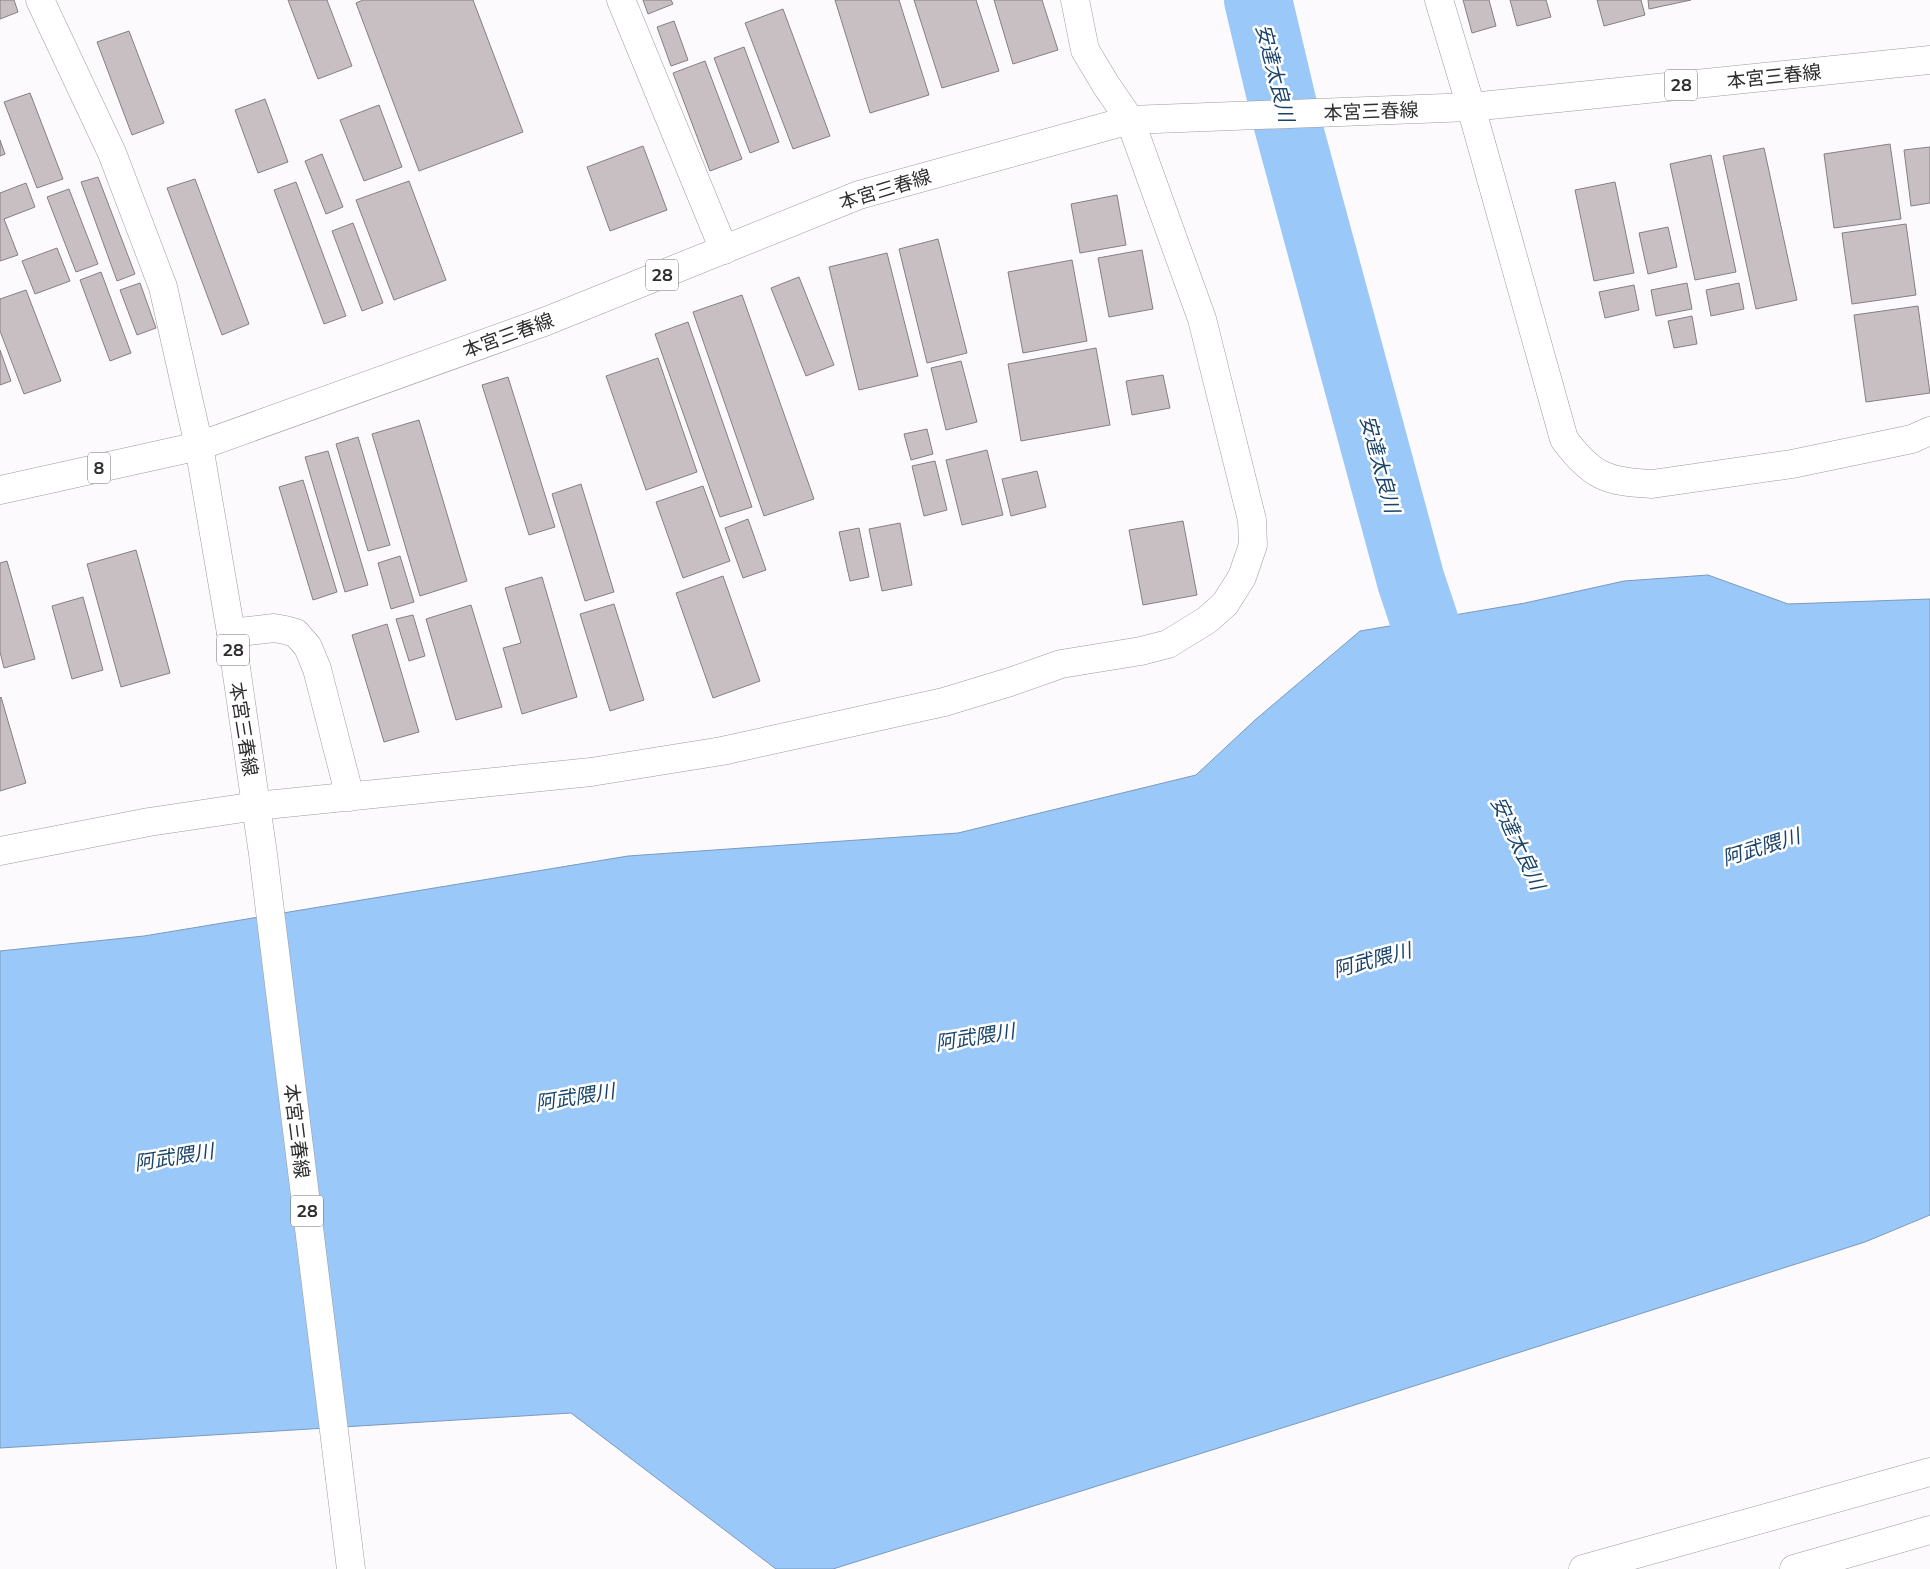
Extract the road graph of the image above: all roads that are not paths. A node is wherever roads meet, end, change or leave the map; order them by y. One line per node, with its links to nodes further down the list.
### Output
1 (40, 0): 10 (street)
2 (621, 0): 8 (street)
3 (1075, 0): 7 (street)
4 (1439, 0): 6 (street)
5 (1930, 60): 6 (street, 本宮三春線 / 28)
6 (1471, 107): 7 (street, 本宮三春線 / 28); 9 (street)
7 (1130, 120): 8 (street, 本宮三春線 / 28); 13 (street)
8 (724, 250): 10 (street, 本宮三春線 / 28)
9 (1930, 431)
10 (199, 446): 11 (street, 8); 12 (street, 本宮三春線 / 28)
11 (0, 490)
12 (231, 633): 13 (street); 14 (street, 本宮三春線 / 28)
13 (350, 797): 14 (street)
14 (256, 806): 15 (street); 18 (street, 本宮三春線 / 28)
15 (0, 851)
16 (1930, 1472): 19 (street)
17 (1930, 1530): 20 (street)
18 (351, 1569)
19 (1583, 1569)
20 (1794, 1569)

